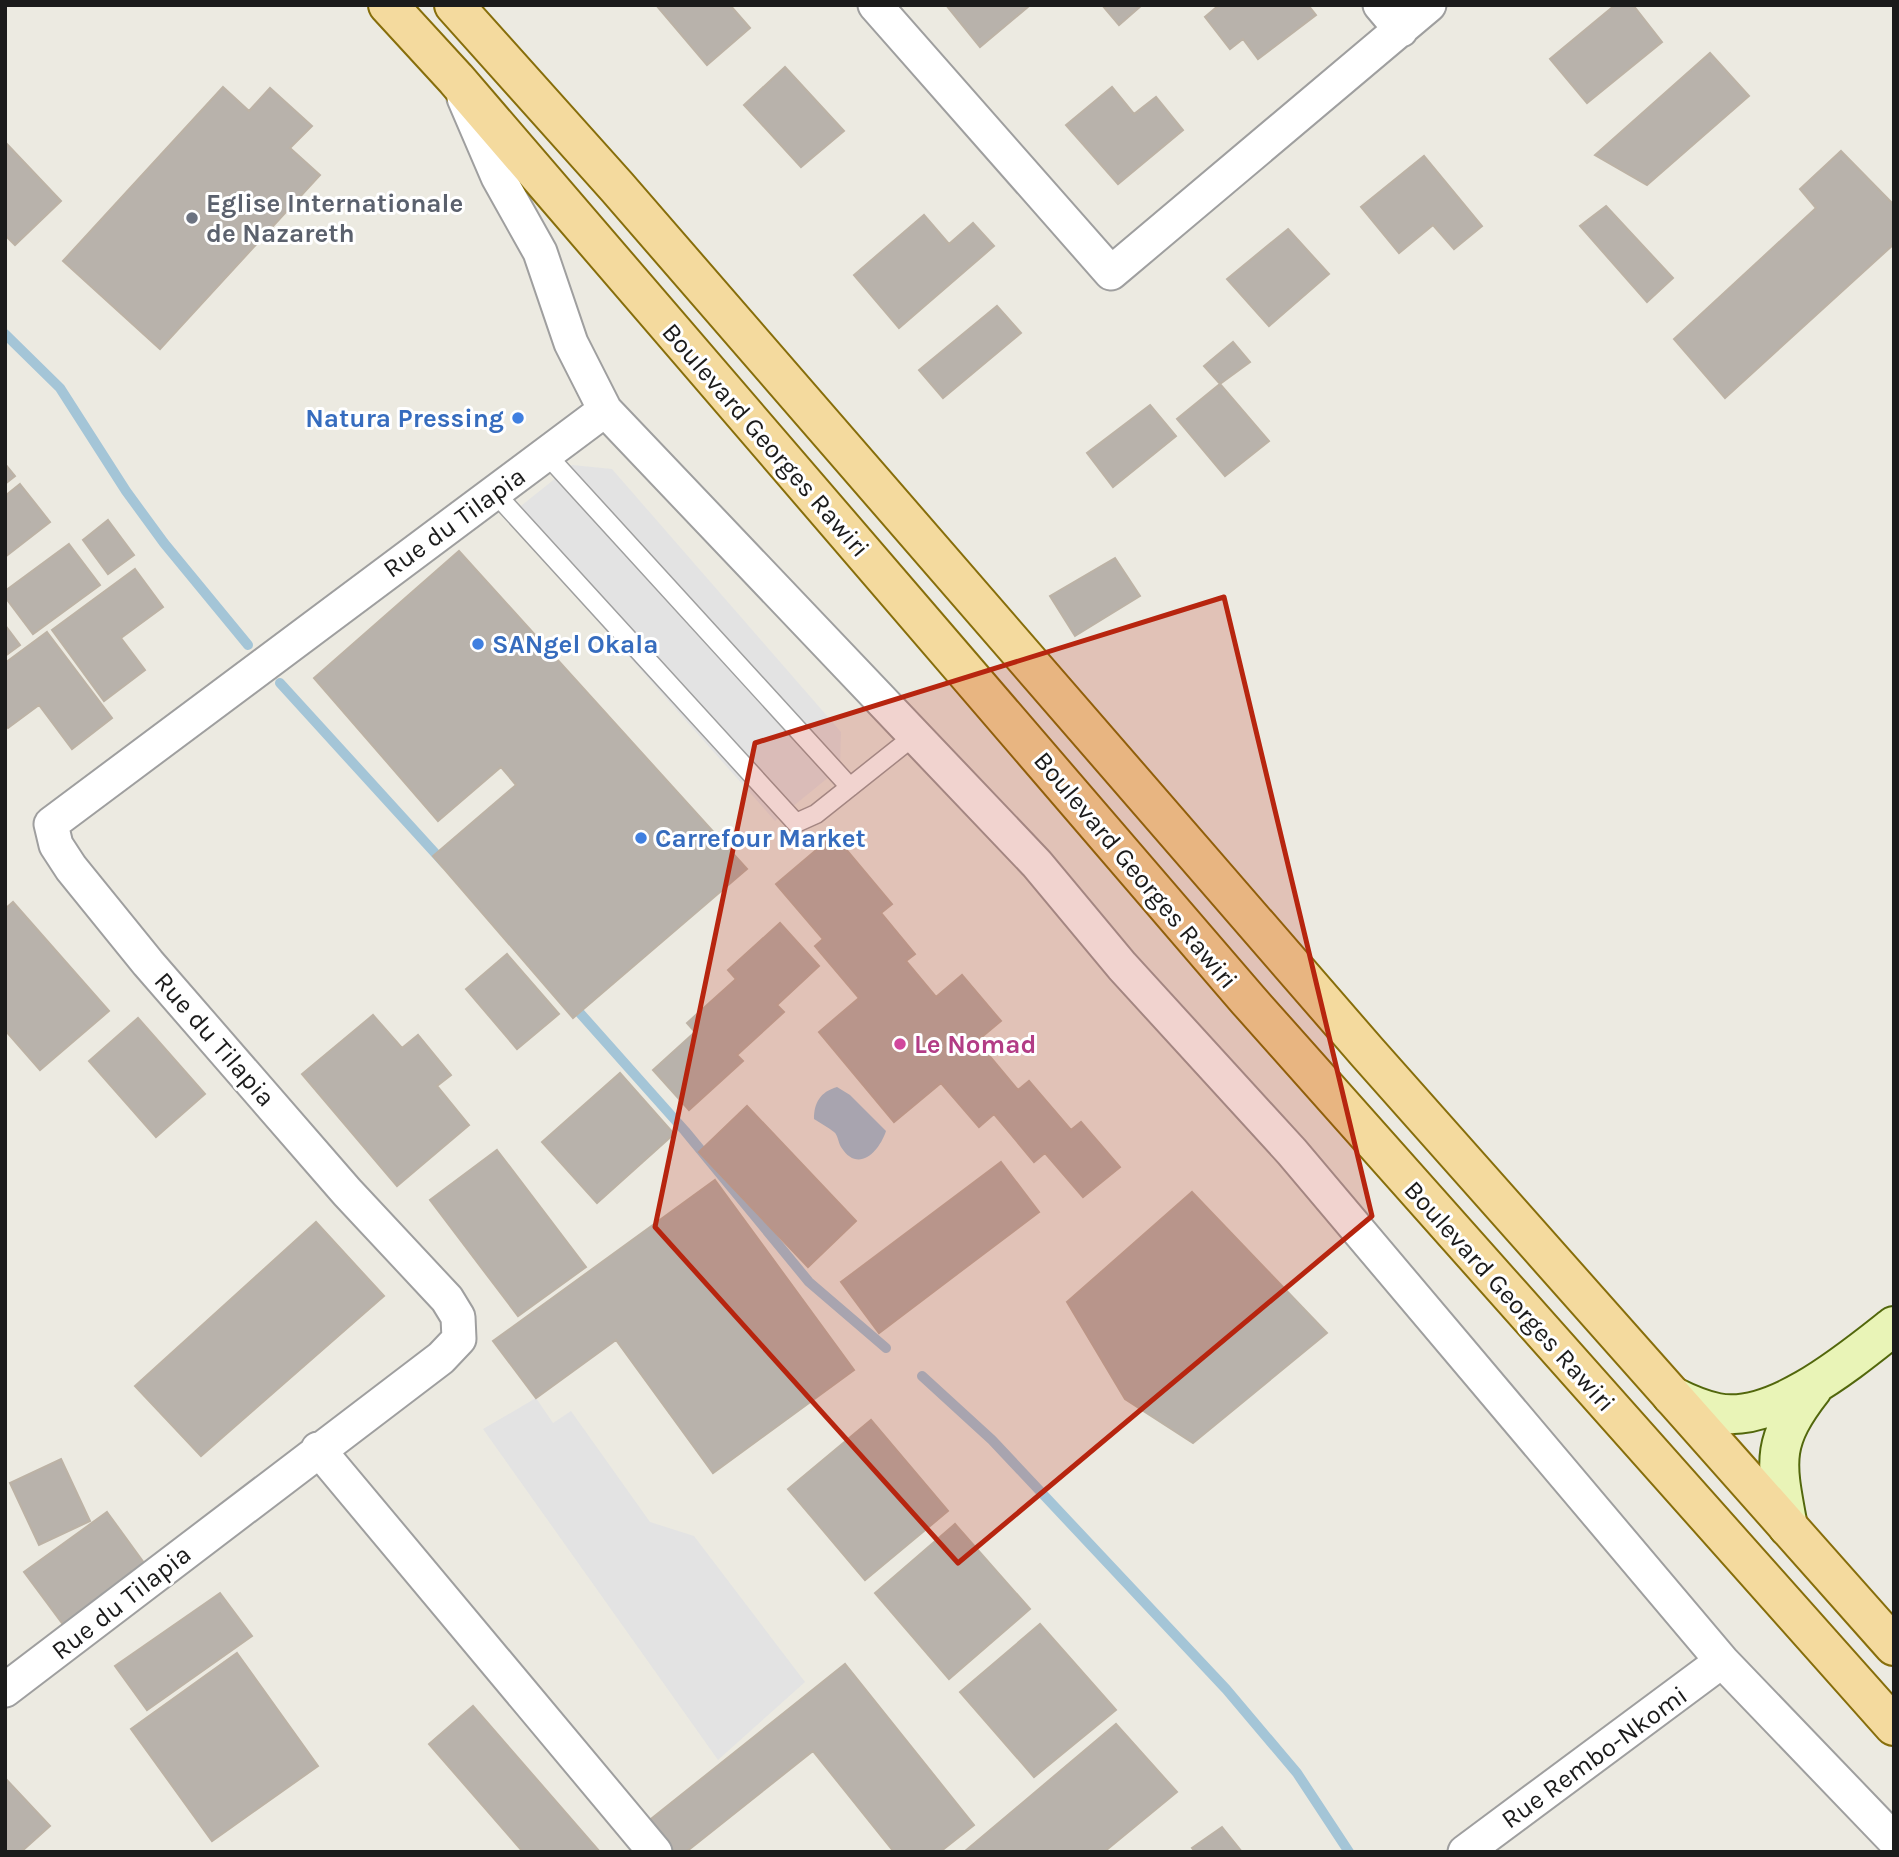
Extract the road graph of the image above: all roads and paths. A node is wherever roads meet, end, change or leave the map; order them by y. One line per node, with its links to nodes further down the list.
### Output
1 (388, 5): 7 (main road, Boulevard Georges Rawiri)
2 (454, 5): 15 (main road, Boulevard Georges Rawiri)
3 (874, 5): 6 (street)
4 (1380, 5): 6 (street)
5 (1429, 5): 6 (street)
6 (1401, 30)
7 (456, 79): 8 (street); 21 (main road, Boulevard Georges Rawiri)
8 (605, 410): 9 (street, Rue du Tilapia); 11 (street)
9 (546, 454): 10 (street, Rue du Tilapia); 12 (lane)
10 (494, 492): 12 (lane); 16 (street, Rue du Tilapia)
11 (914, 736): 12 (lane); 19 (street)
12 (850, 787)
13 (1894, 1326): 14 (main road)
14 (1813, 1388): 15 (main road); 17 (main road)
15 (1672, 1396): 17 (main road, Boulevard Georges Rawiri)
16 (318, 1449): 20 (street, Rue du Tilapia); 23 (street)
17 (1788, 1527): 18 (main road, Boulevard Georges Rawiri)
18 (1894, 1646)
19 (1722, 1661): 22 (street); 24 (street, Rue Rembo-Nkomi)
20 (5, 1690)
21 (1894, 1726)
22 (1894, 1840)
23 (654, 1852)
24 (1465, 1852)

